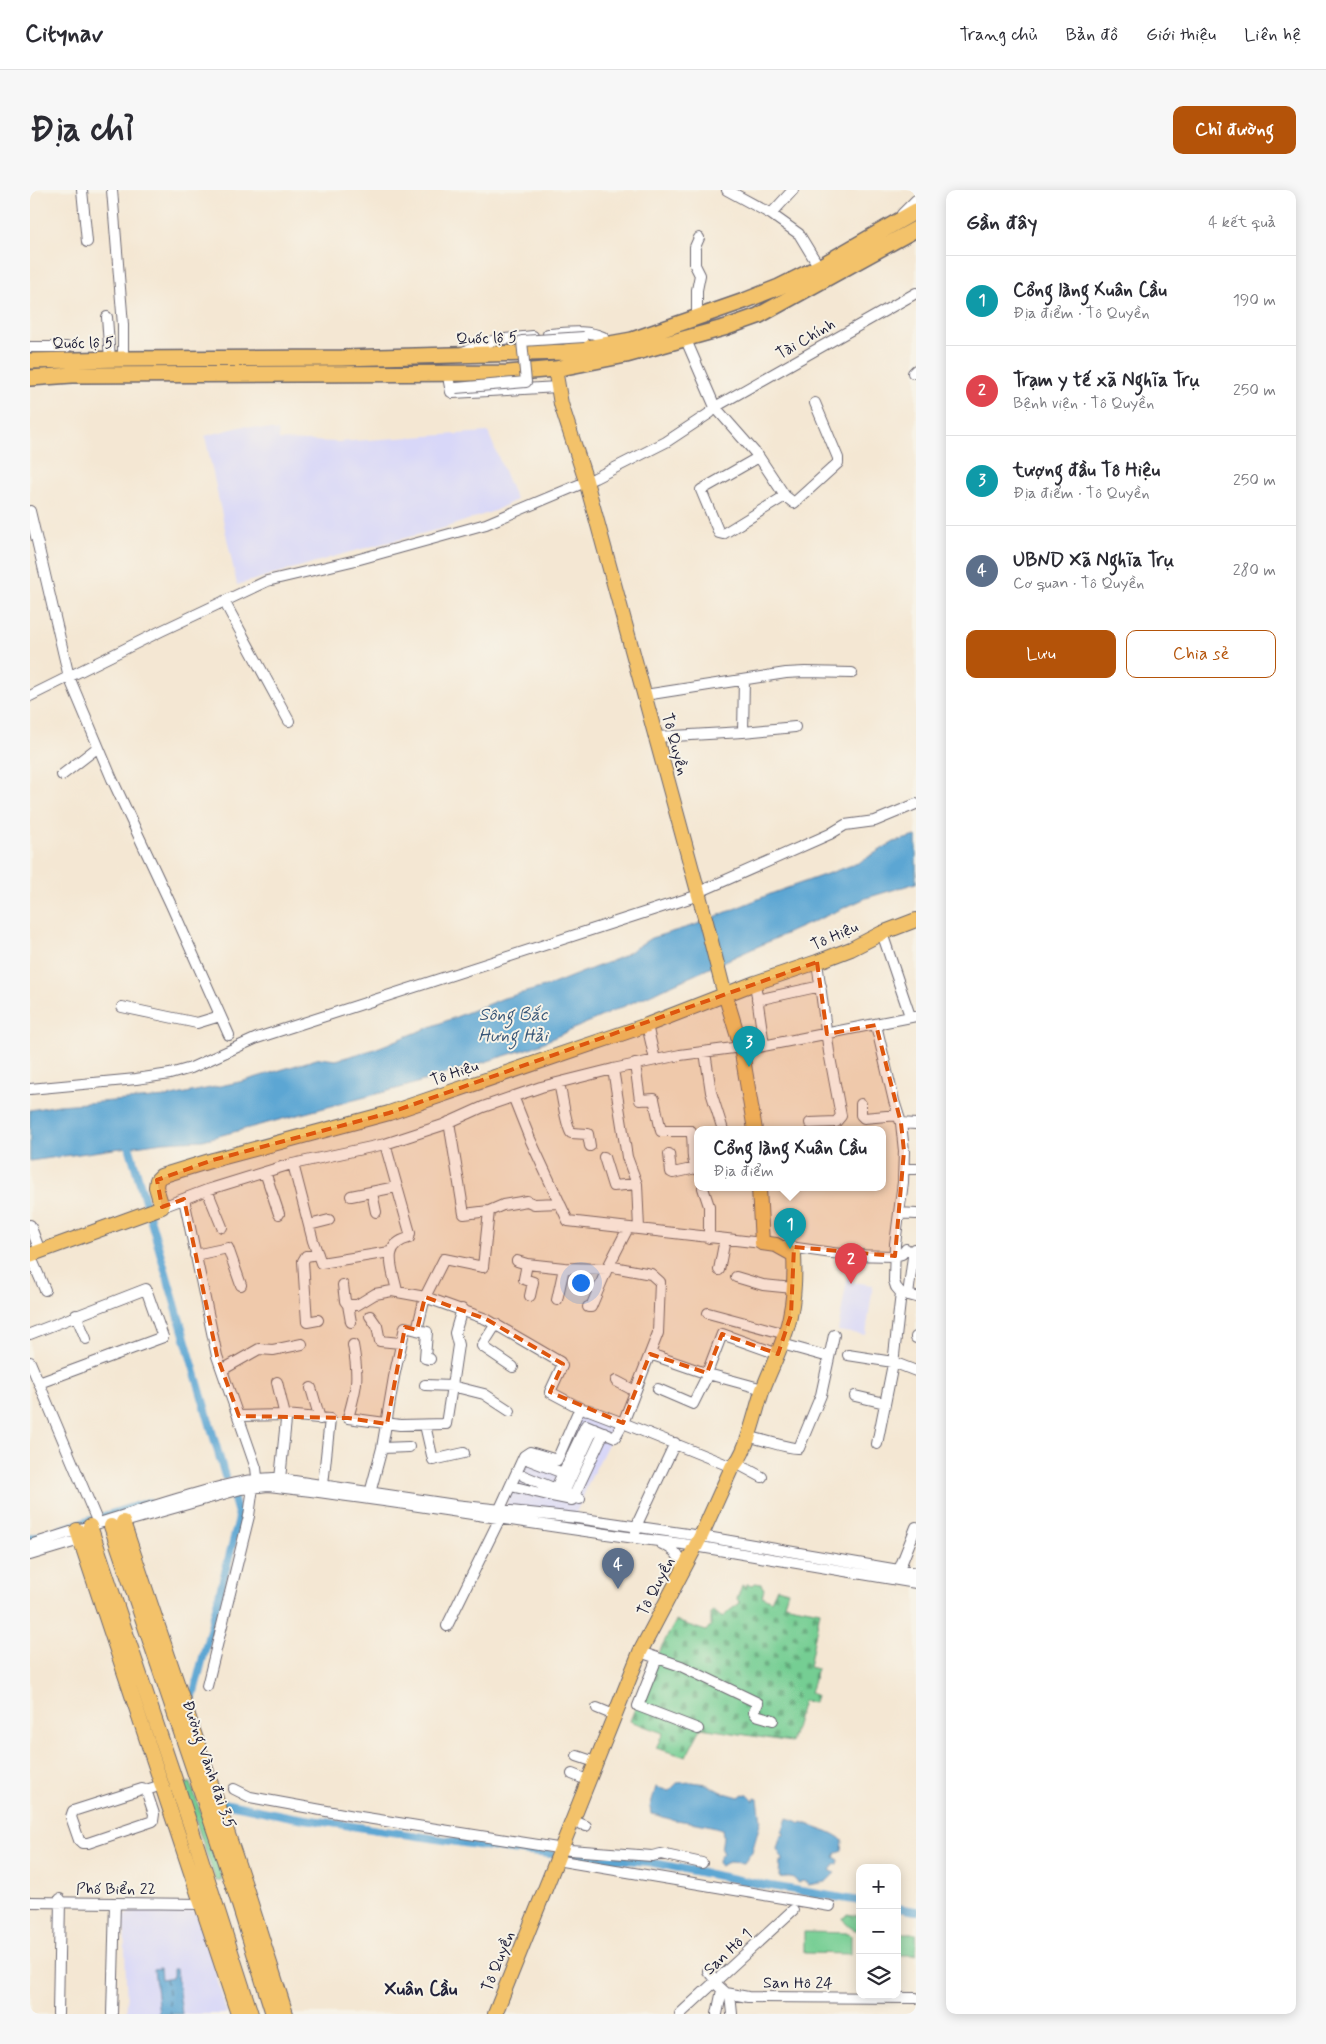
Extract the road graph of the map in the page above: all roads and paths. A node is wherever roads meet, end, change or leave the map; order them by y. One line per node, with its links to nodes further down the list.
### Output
1 (82, 190): 11 (street)
2 (112, 190): 22 (street)
3 (728, 190): 7 (street)
4 (793, 190): 7 (street)
5 (916, 200): 8 (street)
6 (916, 211): 8 (highway, Quốc lộ 5)
7 (770, 214): 12 (street)
8 (888, 227): 12 (highway, Quốc lộ 5)
9 (916, 229): 12 (highway, Quốc lộ 5)
10 (699, 238): 15 (street)
11 (88, 242)
12 (823, 272): 15 (highway, Quốc lộ 5); 18 (highway, Quốc lộ 5)
13 (914, 297): 29 (street, Tài Chính)
14 (108, 317): 22 (street)
15 (697, 318): 17 (highway, Quốc lộ 5)
16 (603, 337): 17 (street); 21 (street); 26 (street, bridge)
17 (632, 340): 21 (highway, Quốc lộ 5)
18 (686, 340): 24 (highway, Quốc lộ 5); 29 (street)
19 (67, 347): 20 (street)
20 (30, 348)
21 (457, 355): 22 (highway, Quốc lộ 5)
22 (117, 359): 23 (highway, Quốc lộ 5)
23 (30, 361)
24 (555, 368): 26 (highway, Quốc lộ 5); 27 (main road, Tô Quyền)
25 (30, 378): 26 (highway, Quốc lộ 5)
26 (449, 381): 27 (street)
27 (558, 387): 31 (main road, Tô Quyền)
28 (815, 403): 32 (street)
29 (715, 407): 30 (street); 31 (street, Tài Chính)
30 (759, 457): 32 (street); 32 (street)
31 (586, 481): 34 (street, Tài Chính); 38 (main road, Tô Quyền)
32 (785, 496)
33 (30, 512): 36 (street)
34 (224, 601): 36 (street, Tài Chính); 40 (street)
35 (852, 673): 37 (street)
36 (69, 677): 39 (street, Tài Chính); 44 (street)
37 (744, 680): 38 (street); 42 (street)
38 (645, 695): 43 (main road, Tô Quyền)
39 (30, 696)
40 (289, 721)
41 (795, 728): 42 (street)
42 (743, 732): 43 (street)
43 (656, 737): 47 (main road, Tô Quyền)
44 (97, 748): 45 (street); 56 (street)
45 (62, 775)
46 (916, 804): 47 (street)
47 (699, 894): 53 (main road, Tô Quyền); 69 (street)
48 (916, 920): 49 (main road, Tô Hiệu)
49 (882, 933): 50 (main road, Tô Hiệu); 57 (street)
50 (817, 962): 51 (main road, Tô Hiệu); 52 (street)
51 (755, 983): 53 (main road, Tô Hiệu); 54 (street)
52 (821, 986): 54 (street); 60 (street)
53 (724, 990): 59 (main road, Tô Hiệu); 63 (main road, Tô Quyền)
54 (757, 1000): 62 (street)
55 (122, 1007): 56 (street)
56 (220, 1016): 61 (street)
57 (913, 1016): 58 (street)
58 (876, 1024): 60 (street); 72 (street)
59 (648, 1025): 65 (street); 97 (main road, Tô Hiệu)
60 (827, 1034): 62 (street); 74 (street)
61 (228, 1035)
62 (764, 1045): 63 (street)
63 (741, 1047): 64 (street); 77 (main road, Tô Quyền)
64 (705, 1052): 65 (street); 76 (street)
65 (655, 1060): 66 (street)
66 (636, 1064): 67 (street); 80 (street)
67 (613, 1069): 68 (street); 88 (street)
68 (559, 1084): 70 (street); 79 (street)
69 (30, 1089)
70 (512, 1096): 73 (street); 96 (street)
71 (860, 1104): 72 (street)
72 (900, 1119): 75 (street); 84 (street)
73 (449, 1122): 78 (street); 98 (street)
74 (810, 1123)
75 (916, 1124)
76 (722, 1126)
77 (754, 1126)
78 (385, 1144): 83 (street); 89 (street)
79 (590, 1146)
80 (694, 1150)
81 (669, 1154): 86 (street)
82 (604, 1157): 88 (street)
83 (293, 1164): 87 (street); 104 (street)
84 (904, 1169): 85 (street); 100 (street)
85 (916, 1169)
86 (694, 1170)
87 (265, 1172): 90 (street); 101 (street)
88 (637, 1184): 107 (street)
89 (396, 1188): 93 (street); 114 (street)
90 (207, 1190): 95 (street); 106 (street)
91 (704, 1191): 108 (street)
92 (760, 1191): 110 (main road)
93 (372, 1193): 94 (street); 99 (street)
94 (351, 1196)
95 (184, 1199): 97 (street); 117 (street)
96 (560, 1203): 98 (street); 107 (street)
97 (159, 1209): 115 (main road)
98 (489, 1211): 130 (street)
99 (376, 1212)
100 (899, 1213): 102 (street); 111 (street)
101 (278, 1214)
102 (916, 1214)
103 (329, 1220): 104 (street)
104 (309, 1225): 116 (street)
105 (30, 1226): 115 (street)
106 (222, 1228)
107 (633, 1228): 108 (street); 120 (street)
108 (709, 1238): 109 (street)
109 (725, 1240): 110 (street); 121 (street)
110 (769, 1244): 113 (main road)
111 (895, 1244): 112 (street); 118 (street)
112 (912, 1249): 118 (street); 128 (street)
113 (794, 1251): 118 (street); 125 (main road, Tô Quyền)
114 (390, 1252): 116 (street); 127 (street)
115 (33, 1253): 126 (street)
116 (318, 1254): 138 (street)
117 (194, 1255): 123 (street); 156 (street)
118 (896, 1256): 128 (street)
119 (564, 1268): 120 (street); 129 (street); 131 (street)
120 (607, 1268): 133 (street); 149 (street)
121 (719, 1270)
122 (736, 1278): 125 (street)
123 (241, 1284)
124 (343, 1285): 132 (street)
125 (793, 1288): 147 (main road, Tô Quyền)
126 (45, 1290)
127 (397, 1291): 130 (street); 132 (street)
128 (908, 1295): 154 (street)
129 (530, 1296)
130 (426, 1297): 134 (street); 141 (street)
131 (557, 1300)
132 (348, 1305): 139 (street)
133 (588, 1307)
134 (462, 1309): 140 (street); 163 (street)
135 (708, 1314): 147 (street)
136 (76, 1315): 142 (street); 144 (street); 161 (street)
137 (370, 1316): 145 (street)
138 (318, 1320)
139 (351, 1322)
140 (496, 1324): 155 (street); 170 (street)
141 (417, 1330): 145 (street); 152 (street)
142 (30, 1334)
143 (834, 1335): 151 (street)
144 (86, 1339)
145 (400, 1343): 177 (street)
146 (302, 1344): 156 (street)
147 (782, 1344): 151 (street); 158 (street); 166 (main road, Tô Quyền)
148 (353, 1345): 174 (street)
149 (650, 1354): 158 (street); 167 (street)
150 (848, 1355): 154 (street)
151 (829, 1358): 180 (street)
152 (430, 1359)
153 (30, 1362): 161 (street)
154 (893, 1362): 157 (street); 169 (street)
155 (513, 1367)
156 (222, 1370): 172 (street)
157 (916, 1371)
158 (708, 1374): 165 (street); 166 (street)
159 (616, 1381): 167 (street)
160 (277, 1382): 173 (street)
161 (39, 1383): 202 (street)
162 (425, 1385): 163 (street)
163 (452, 1386): 171 (street); 178 (street)
164 (311, 1388): 175 (street)
165 (658, 1389)
166 (763, 1390): 180 (main road, Tô Quyền)
167 (635, 1391): 176 (street)
168 (855, 1396): 169 (street)
169 (885, 1402): 183 (street)
170 (582, 1409): 176 (street); 190 (street)
171 (510, 1412)
172 (239, 1416): 173 (street); 194 (street)
173 (285, 1416): 175 (street); 193 (street)
174 (348, 1418): 175 (street); 177 (street)
175 (325, 1419): 195 (street)
176 (623, 1423): 179 (street); 182 (street)
177 (387, 1424): 178 (street); 185 (street)
178 (425, 1425): 187 (street)
179 (599, 1430): 181 (street); 181 (street)
180 (749, 1437): 189 (main road, Tô Quyền)
181 (589, 1440): 186 (street); 186 (street)
182 (675, 1444): 189 (street); 200 (street)
183 (877, 1444)
184 (409, 1447): 185 (street)
185 (382, 1448): 198 (street)
186 (583, 1452): 190 (street); 190 (street)
187 (464, 1453)
188 (529, 1460): 190 (street)
189 (734, 1465): 192 (street); 204 (main road, Tô Quyền)
190 (572, 1470): 196 (street); 197 (street); 197 (street); 197 (street)
191 (524, 1476): 197 (street)
192 (762, 1477)
193 (280, 1479): 194 (street); 195 (street)
194 (256, 1484): 198 (street); 202 (street); 202 (street); 218 (street)
195 (323, 1485): 198 (street)
196 (511, 1486): 197 (street); 199 (street)
197 (556, 1493)
198 (369, 1496): 199 (street)
199 (499, 1515): 200 (street); 203 (street); 213 (street)
200 (637, 1526): 203 (street); 204 (street)
201 (916, 1527): 208 (street)
202 (97, 1528): 206 (street); 207 (street); 216 (main road, Đường Vành đai 3.5); 217 (main road)
203 (635, 1539): 205 (street)
204 (698, 1541): 205 (street); 208 (street); 209 (main road, Tô Quyền); 211 (street)
205 (656, 1542): 209 (street)
206 (30, 1545)
207 (30, 1556)
208 (898, 1570): 210 (street); 211 (street)
209 (682, 1573): 214 (main road, Tô Quyền)
210 (916, 1574)
211 (895, 1580): 212 (street)
212 (916, 1584)
213 (447, 1626)
214 (640, 1652): 215 (street); 222 (main road, Tô Quyền)
215 (657, 1658): 223 (street); 224 (street)
216 (164, 1665): 217 (main road); 219 (main road, Đường Vành đai 3.5)
217 (133, 1675): 221 (main road)
218 (208, 1686)
219 (176, 1701): 221 (main road); 225 (main road, Đường Vành đai 3.5)
220 (597, 1708): 222 (street)
221 (145, 1713): 226 (main road)
222 (614, 1715): 228 (main road, Tô Quyền)
223 (773, 1720)
224 (698, 1729)
225 (188, 1734): 226 (main road); 229 (main road, Đường Vành đai 3.5)
226 (156, 1747): 231 (main road); 233 (main road)
227 (577, 1756): 228 (street)
228 (595, 1762): 232 (main road, Tô Quyền)
229 (200, 1768): 231 (main road); 240 (main road, Đường Vành đai 3.5)
230 (572, 1774): 232 (street)
231 (175, 1780): 233 (main road); 241 (main road)
232 (587, 1780): 236 (main road, Tô Quyền)
233 (162, 1785): 235 (street); 245 (main road)
234 (234, 1789): 238 (street)
235 (146, 1790): 235 (street)
236 (572, 1820): 237 (street); 238 (main road, Tô Quyền)
237 (586, 1826)
238 (554, 1859): 239 (street); 246 (street); 257 (main road, Tô Quyền)
239 (702, 1863)
240 (240, 1890): 241 (main road); 255 (main road, Đường Vành đai 3.5); 256 (main road)
241 (215, 1899): 245 (main road); 254 (main road)
242 (60, 1901): 243 (street, Phố Biển 22); 244 (street, Phố Biển 22); 251 (street)
243 (30, 1902)
244 (115, 1903): 245 (street, Phố Biển 22); 252 (street)
245 (201, 1904): 253 (main road)
246 (830, 1906)
247 (793, 1910): 249 (street, San Hô 1)
248 (708, 1971): 249 (street)
249 (721, 1987): 250 (street, San Hô 24); 258 (street, San Hô 1); 259 (street); 260 (street)
250 (916, 1998)
251 (58, 2014)
252 (112, 2014)
253 (238, 2014)
254 (251, 2014)
255 (274, 2014)
256 (286, 2014)
257 (495, 2014)
258 (680, 2014)
259 (717, 2014)
260 (732, 2014)

